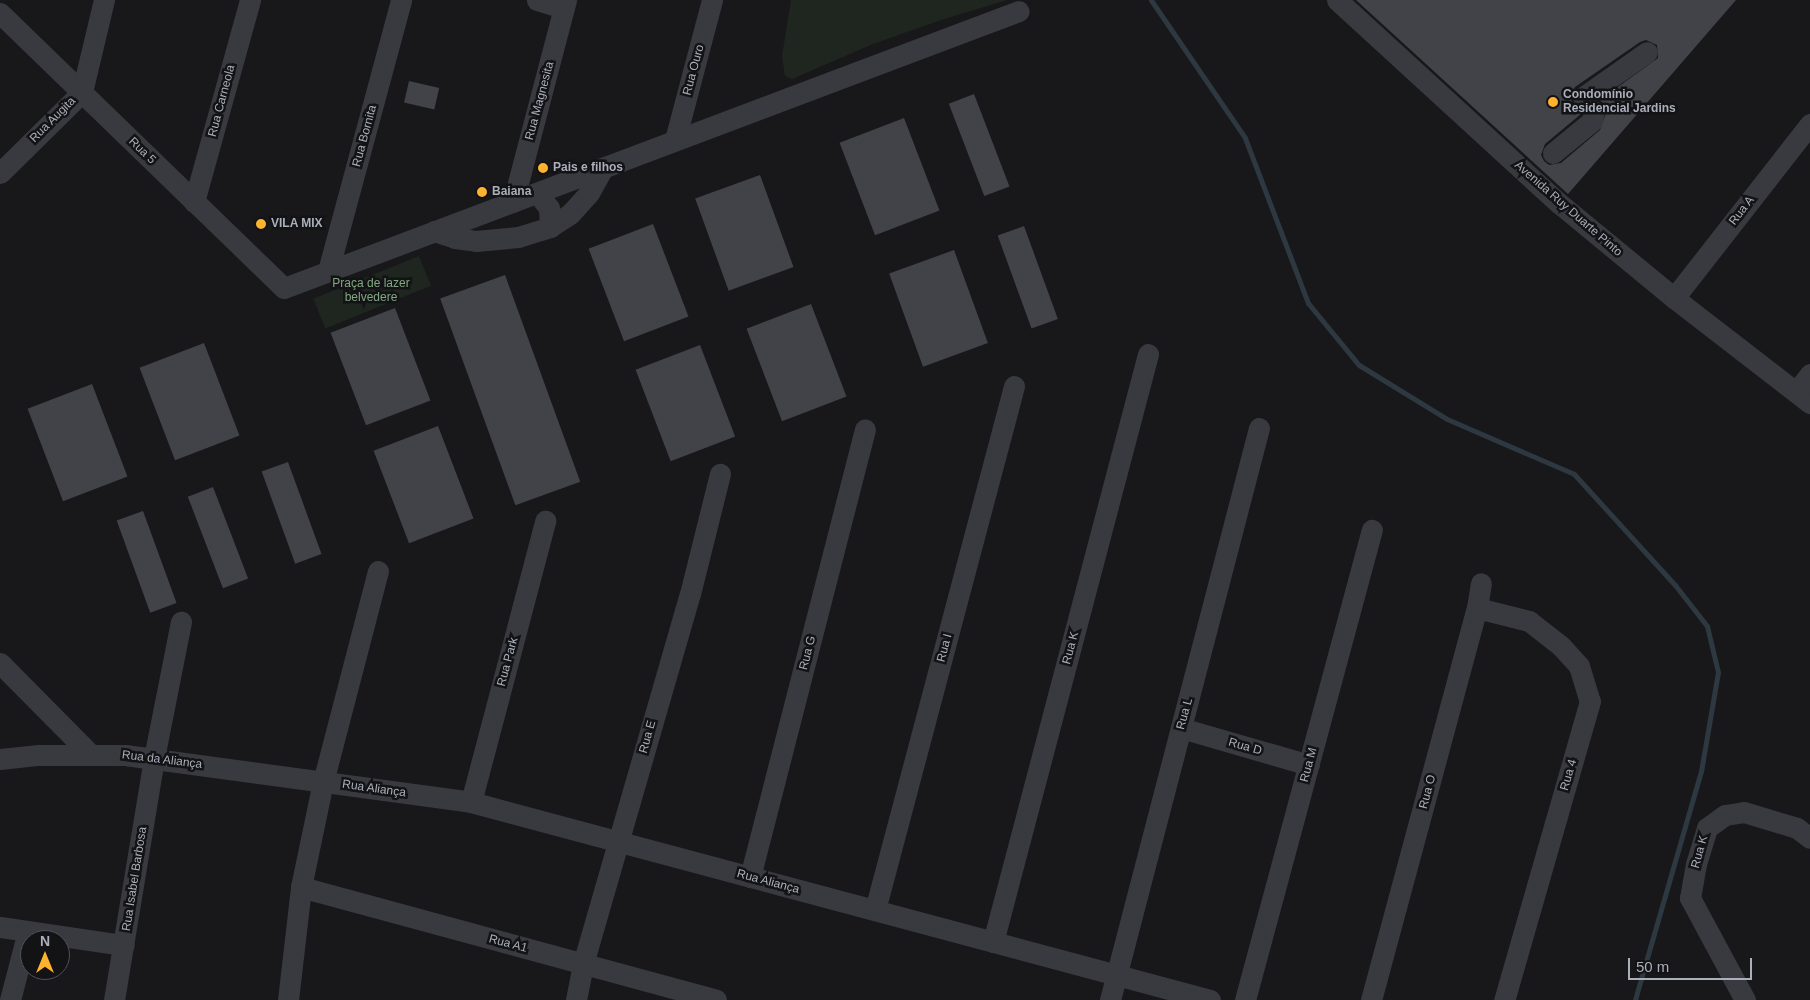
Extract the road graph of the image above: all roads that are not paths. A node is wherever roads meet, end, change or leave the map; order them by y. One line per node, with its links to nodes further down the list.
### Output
1 (104, 0): 11 (street, Rua Augita)
2 (250, 0): 18 (street, Rua Carneola)
3 (401, 0): 23 (street, Rua Bornita)
4 (537, 0): 7 (street)
5 (712, 0): 13 (street, Rua Ouro)
6 (1337, 0): 24 (street, Avenida Ruy Duarte Pinto)
7 (565, 4): 19 (street, Rua Magnesita)
8 (1019, 11): 13 (street)
9 (0, 13): 11 (street, Rua 5)
10 (1647, 52): 14 (street)
11 (82, 92): 16 (street, Rua Augita); 18 (street, Rua 5)
12 (1810, 124): 24 (street, Rua A)
13 (675, 140): 15 (street)
14 (1553, 154)
15 (603, 168): 17 (street); 20 (street)
16 (0, 173)
17 (537, 193): 19 (street); 20 (street)
18 (194, 202): 23 (street, Rua 5)
19 (508, 204): 21 (street); 22 (street)
20 (550, 227): 22 (street)
21 (434, 232): 22 (street); 23 (street)
22 (518, 238)
23 (328, 271)
24 (1674, 298): 28 (street, Avenida Ruy Duarte Pinto)
25 (1148, 354): 54 (street, Rua K)
26 (1810, 374): 28 (street)
27 (1014, 386): 50 (street, Rua I)
28 (1803, 397)
29 (1259, 428): 39 (street, Rua L)
30 (865, 430): 48 (street, Rua G)
31 (720, 474): 47 (street, Rua E)
32 (545, 521): 45 (street, Rua Park)
33 (1372, 530): 43 (street, Rua M)
34 (378, 572): 44 (street)
35 (1481, 583): 36 (street, Rua O)
36 (1477, 608): 67 (street, Rua O); 68 (street, Rua 4)
37 (181, 622): 41 (street, Rua Isabel Barbosa)
38 (1, 665): 40 (street)
39 (1181, 728): 43 (street, Rua D); 58 (street, Rua L)
40 (91, 755): 41 (street, Rua da Aliança); 42 (street, Rua da Aliança)
41 (154, 758): 44 (street, Rua da Aliança); 55 (street, Rua Isabel Barbosa)
42 (0, 759)
43 (1309, 765): 66 (street, Rua M)
44 (323, 782): 45 (street, Rua Aliança); 49 (street)
45 (471, 802): 47 (street, Rua Aliança)
46 (1806, 827): 69 (street, Rua K)
47 (618, 841): 48 (street, Rua Aliança); 57 (street, Rua E)
48 (750, 877): 50 (street, Rua Aliança)
49 (301, 887): 57 (street, Rua A1); 61 (street)
50 (875, 910): 54 (street, Rua Aliança)
51 (0, 927): 52 (street)
52 (21, 930)
53 (70, 937): 55 (street)
54 (993, 942): 58 (street, Rua Aliança)
55 (124, 945): 60 (street, Rua Isabel Barbosa)
56 (20, 962): 59 (street)
57 (583, 964): 62 (street, Rua E); 63 (street, Rua A1)
58 (1117, 975): 64 (street, Rua L); 65 (street, Rua Aliança)
59 (10, 1000)
60 (114, 1000)
61 (288, 1000)
62 (576, 1000)
63 (716, 1000)
64 (1110, 1000)
65 (1210, 1000)
66 (1245, 1000)
67 (1371, 1000)
68 (1504, 1000)
69 (1745, 1000)

